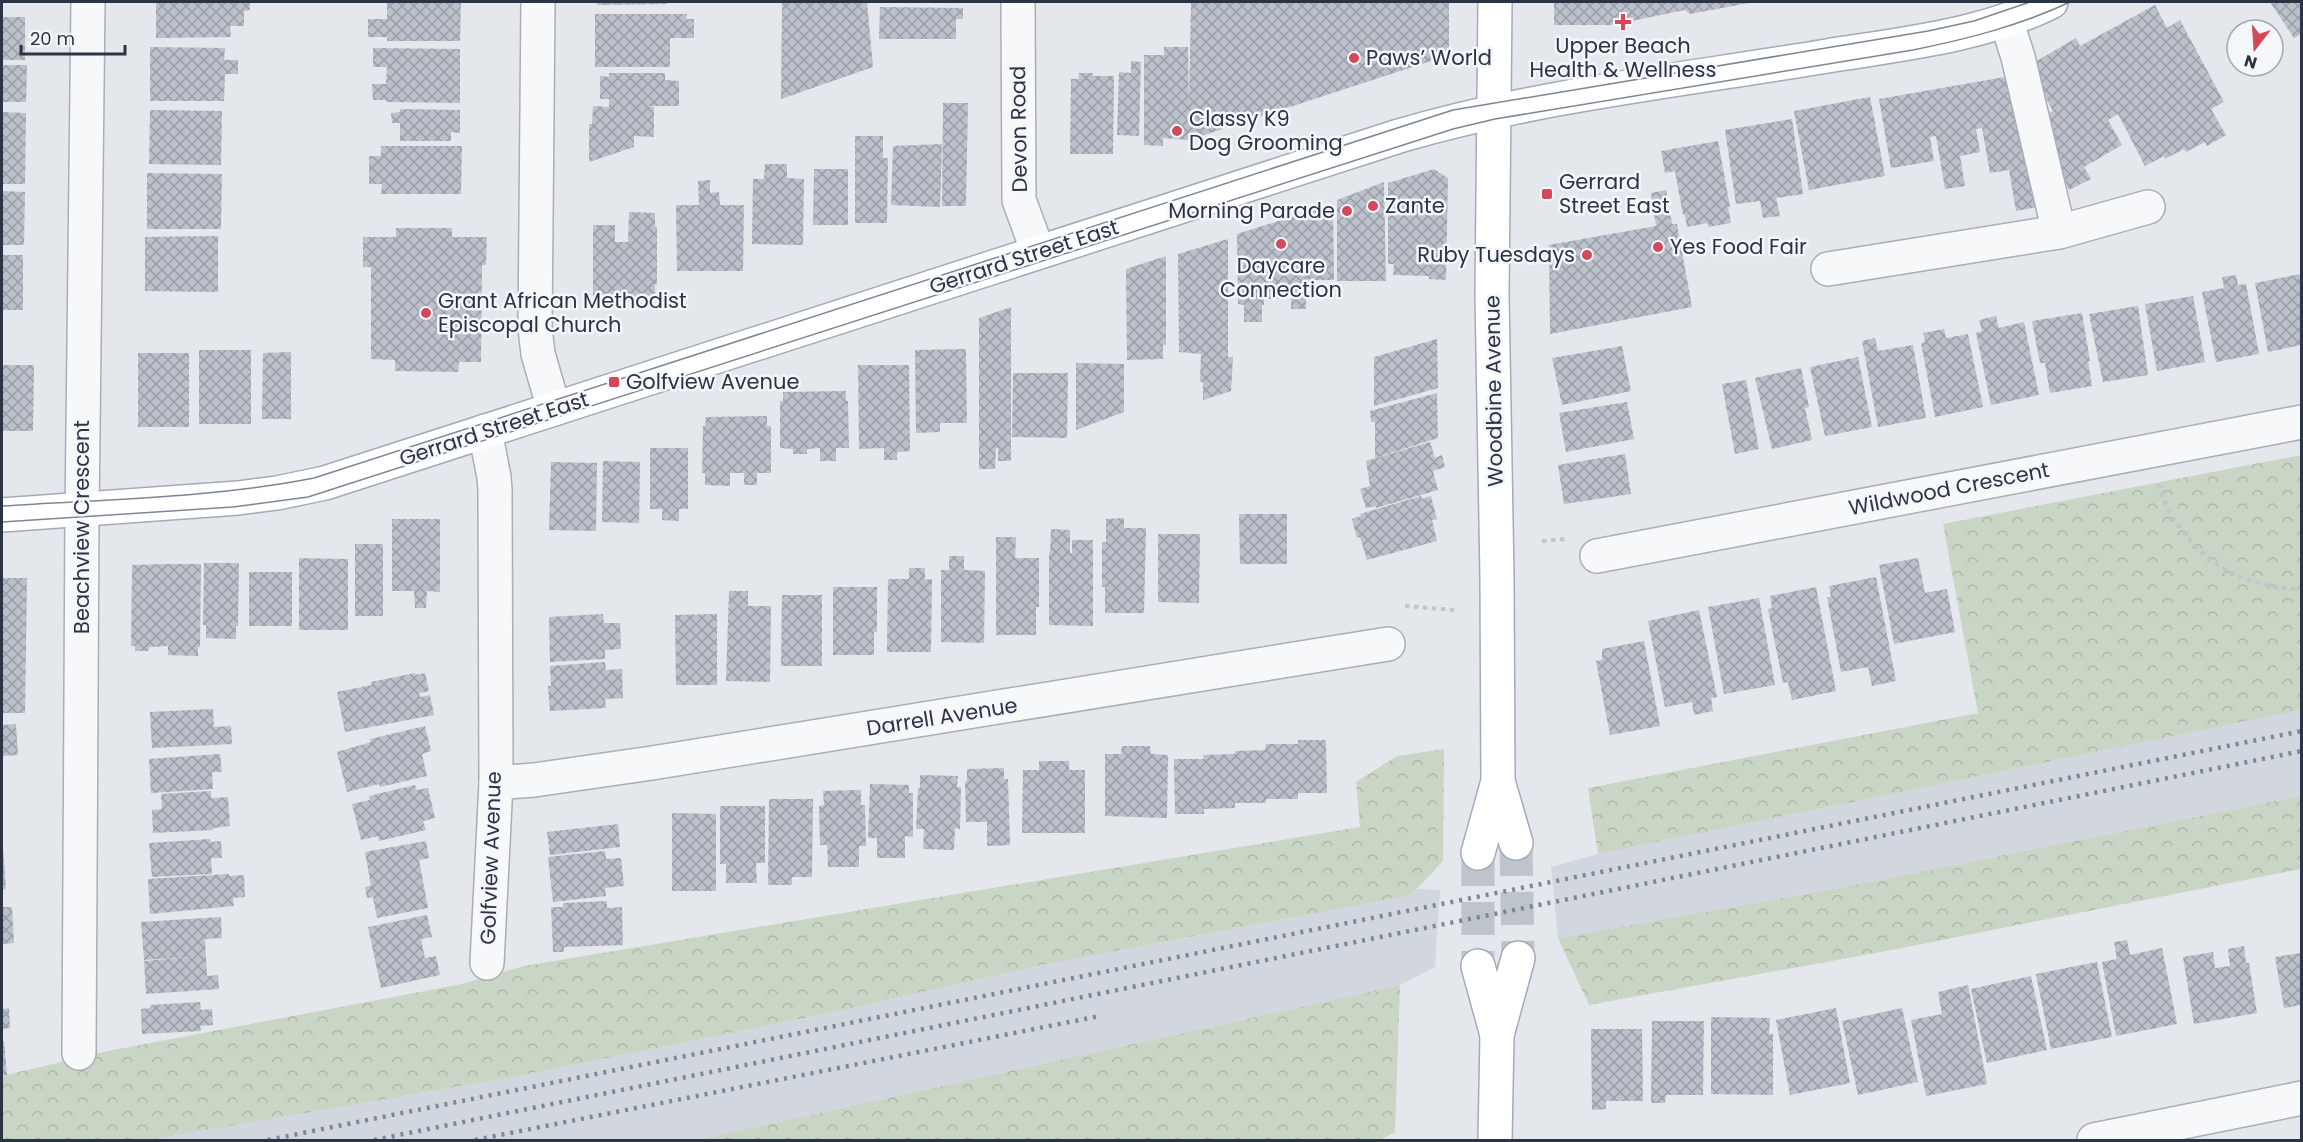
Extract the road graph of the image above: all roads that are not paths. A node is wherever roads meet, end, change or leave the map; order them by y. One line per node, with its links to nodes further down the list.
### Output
1 (88, 2): 15 (street, Beachview Crescent)
2 (538, 2): 12 (street)
3 (1018, 2): 10 (street, Devon Road)
4 (1495, 2): 7 (main road, Woodbine Avenue)
5 (2045, 3): 6 (main road, Gerrard Street East)
6 (2006, 20): 7 (main road, Gerrard Street East); 9 (street)
7 (1496, 111): 10 (main road, Gerrard Street East); 19 (main road, Woodbine Avenue)
8 (2148, 207): 9 (street)
9 (2059, 232): 11 (street)
10 (1038, 252): 12 (main road, Gerrard Street East)
11 (1828, 269)
12 (554, 409): 14 (main road, Gerrard Street East)
13 (2301, 422): 17 (street, Wildwood Crescent)
14 (485, 431): 15 (main road, Gerrard Street East); 20 (street, Golfview Avenue)
15 (82, 509): 16 (main road, Gerrard Street East); 27 (street, Beachview Crescent)
16 (2, 515)
17 (1597, 556)
18 (1388, 644): 20 (street, Darrell Avenue)
19 (1498, 781): 21 (main road, Woodbine Avenue); 22 (main road, Woodbine Avenue)
20 (496, 783): 24 (street, Golfview Avenue)
21 (1516, 843)
22 (1478, 853)
23 (1518, 958): 26 (main road)
24 (487, 963)
25 (1478, 966): 26 (main road)
26 (1497, 1035): 29 (main road)
27 (79, 1053)
28 (2301, 1098): 30 (street)
29 (1495, 1140)
30 (2094, 1140)

